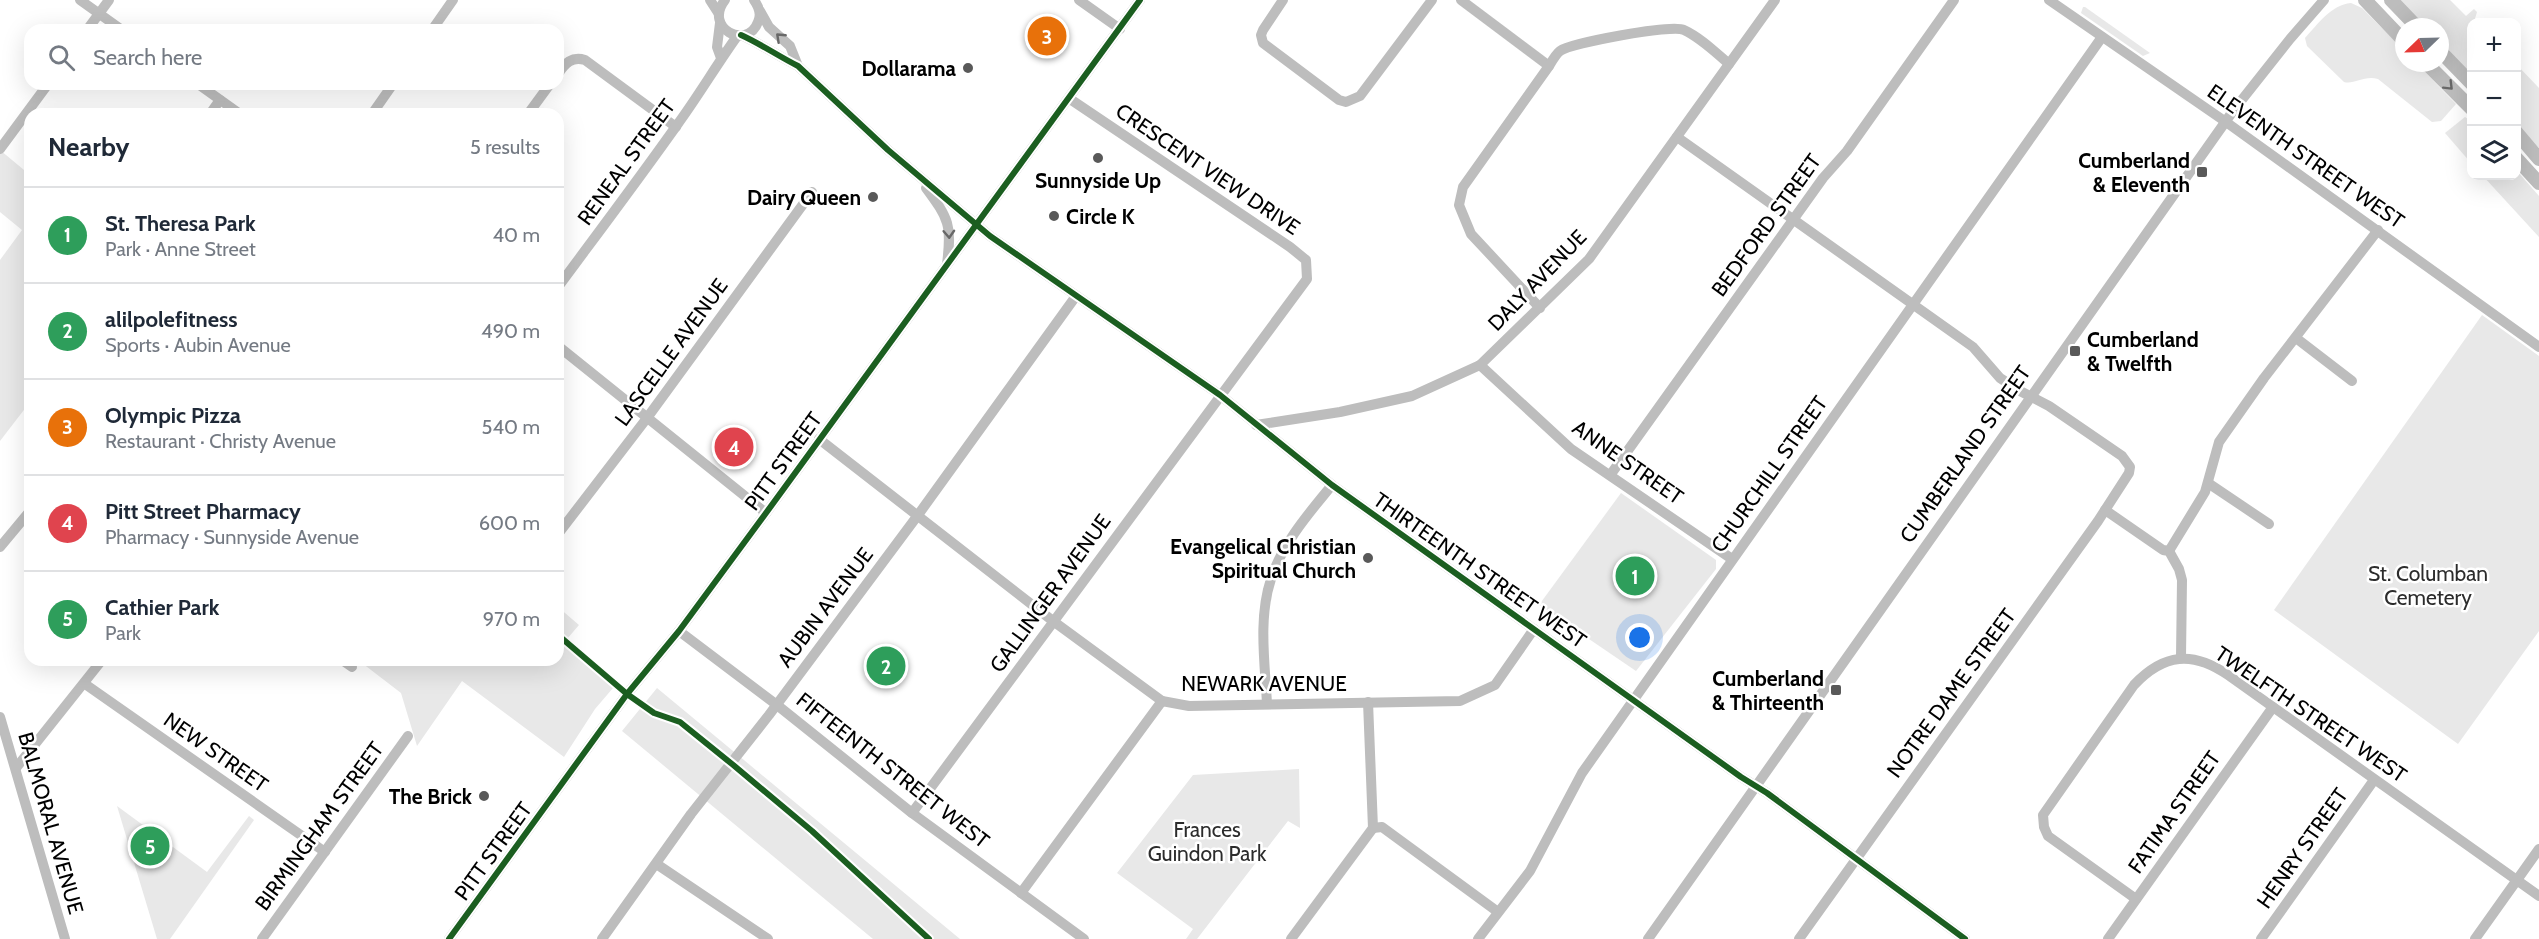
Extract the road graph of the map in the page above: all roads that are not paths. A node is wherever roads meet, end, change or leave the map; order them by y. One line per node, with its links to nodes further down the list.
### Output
1 (80, 0): 19 (street)
2 (109, 0): 19 (street)
3 (453, 0): 24 (street)
4 (710, 0): 20 (street)
5 (725, 0): 20 (street)
6 (754, 0): 18 (street)
7 (1079, 0): 25 (street)
8 (1140, 0): 25 (street, PITT STREET)
9 (1283, 0): 10 (street)
10 (1432, 0)
11 (1461, 0): 33 (street)
12 (1774, 0): 31 (street, DALY AVENUE)
13 (1953, 0): 60 (street, BEDFORD STREET)
14 (2049, 0): 28 (street, ELEVENTH STREET WEST)
15 (2324, 0): 50 (street, CUMBERLAND STREET)
16 (2365, 0): 26 (main road)
17 (2391, 0): 21 (main road)
18 (760, 11): 27 (street, RENEAL STREET); 32 (street, one-way to 18)
19 (99, 14): 22 (street); 23 (street)
20 (719, 18): 27 (street); 29 (street)
21 (2408, 18)
22 (92, 24)
23 (113, 24)
24 (436, 24)
25 (1120, 29): 41 (street, PITT STREET)
26 (2395, 31)
27 (740, 35): 29 (street, RENEAL STREET); 32 (street)
28 (2102, 37): 50 (street, ELEVENTH STREET WEST); 66 (street, CHURCHILL STREET)
29 (721, 58): 51 (street, RENEAL STREET)
30 (2449, 60): 36 (main road)
31 (1729, 64): 33 (street); 52 (street, DALY AVENUE)
32 (798, 66): 57 (street)
33 (1549, 66): 67 (street)
34 (564, 67): 51 (street)
35 (2435, 72): 43 (main road, one-way to 43)
36 (2467, 79)
37 (44, 90): 44 (street)
38 (206, 90): 42 (street)
39 (389, 90): 47 (street)
40 (546, 90): 48 (street)
41 (1070, 99): 61 (street, PITT STREET); 73 (street, CRESCENT VIEW DRIVE)
42 (220, 100): 45 (street); 46 (street)
43 (2467, 104)
44 (30, 108)
45 (214, 108)
46 (231, 108)
47 (376, 108)
48 (532, 108)
49 (24, 116): 54 (street)
50 (2226, 122): 62 (street, ELEVENTH STREET WEST); 74 (street, CUMBERLAND STREET)
51 (676, 127): 64 (street, RENEAL STREET)
52 (1677, 137): 60 (street); 67 (street, DALY AVENUE)
53 (2521, 137): 55 (main road)
54 (0, 149)
55 (2539, 159)
56 (2521, 163): 58 (main road)
57 (915, 173): 61 (street, THIRTEENTH STREET WEST); 63 (street, one-way to 63)
58 (2539, 183)
59 (813, 192): 75 (street, LASCELLE AVENUE)
60 (1793, 219): 66 (street); 78 (street, BEDFORD STREET)
61 (977, 226): 63 (street, PITT STREET); 65 (street, THIRTEENTH STREET WEST)
62 (2378, 230): 68 (street); 69 (street, ELEVENTH STREET WEST)
63 (947, 264): 77 (street, PITT STREET)
64 (564, 279)
65 (1076, 296): 73 (street, THIRTEENTH STREET WEST); 83 (street, AUBIN AVENUE)
66 (1914, 304): 74 (street); 89 (street, CHURCHILL STREET)
67 (1540, 308): 71 (street, DALY AVENUE)
68 (2296, 338): 72 (street); 79 (street)
69 (2539, 347)
70 (564, 351): 75 (street)
71 (1480, 365): 76 (street, DALY AVENUE); 78 (street, ANNE STREET)
72 (2352, 381)
73 (1220, 395): 76 (street, THIRTEENTH STREET WEST); 90 (street, GALLINGER AVENUE)
74 (2030, 396): 81 (street, NOTRE DAME STREET); 106 (street, CUMBERLAND STREET)
75 (647, 418): 82 (street); 86 (street, LASCELLE AVENUE)
76 (1256, 425): 80 (street, THIRTEENTH STREET WEST)
77 (819, 439): 82 (street, PITT STREET); 83 (street)
78 (1611, 474): 89 (street, ANNE STREET)
79 (2208, 483): 85 (street); 88 (street)
80 (1332, 485): 91 (street, THIRTEENTH STREET WEST); 99 (street)
81 (2105, 510): 88 (street); 111 (street, NOTRE DAME STREET)
82 (766, 513): 92 (street, PITT STREET)
83 (918, 515): 90 (street); 100 (street, AUBIN AVENUE)
84 (24, 518): 87 (street)
85 (2269, 524)
86 (564, 526)
87 (0, 547)
88 (2169, 551): 93 (street, TWELFTH STREET WEST)
89 (1732, 559): 96 (street, CHURCHILL STREET)
90 (1053, 621): 97 (street); 107 (street, GALLINGER AVENUE)
91 (1534, 629): 96 (street, THIRTEENTH STREET WEST); 98 (street, NEWARK AVENUE)
92 (679, 631): 100 (street, FIFTEENTH STREET WEST); 120 (street, PITT STREET)
93 (2181, 657): 101 (street, TWELFTH STREET WEST); 116 (street)
94 (98, 666): 95 (street)
95 (85, 684): 104 (street); 110 (street, NEW STREET)
96 (1634, 700): 106 (street, THIRTEENTH STREET WEST); 117 (street, CHURCHILL STREET)
97 (1162, 701): 99 (street, NEWARK AVENUE); 114 (street, NEWARK AVENUE)
98 (1368, 702): 99 (street, NEWARK AVENUE); 108 (street)
99 (1267, 704)
100 (777, 705): 107 (street, FIFTEENTH STREET WEST); 112 (street, AUBIN AVENUE)
101 (2273, 707): 105 (street, TWELFTH STREET WEST); 116 (street, FATIMA STREET)
102 (0, 717): 104 (street, BALMORAL AVENUE)
103 (408, 736): 110 (street, BIRMINGHAM STREET)
104 (16, 768): 118 (street, BALMORAL AVENUE)
105 (2374, 780): 113 (street, TWELFTH STREET WEST); 130 (street, HENRY STREET)
106 (1756, 787): 111 (street, THIRTEENTH STREET WEST); 126 (street, CUMBERLAND STREET)
107 (912, 813): 114 (street, FIFTEENTH STREET WEST)
108 (1373, 828): 117 (street); 124 (street)
109 (2539, 849): 113 (street)
110 (326, 852): 119 (street, BIRMINGHAM STREET)
111 (1856, 859): 127 (street, NOTRE DAME STREET); 128 (street, THIRTEENTH STREET WEST)
112 (657, 865): 121 (street, AUBIN AVENUE); 122 (street)
113 (2517, 880): 115 (street, TWELFTH STREET WEST); 131 (street)
114 (1022, 892): 123 (street, FIFTEENTH STREET WEST)
115 (2539, 896)
116 (2136, 899): 129 (street, FATIMA STREET)
117 (1498, 912): 125 (street, CHURCHILL STREET)
118 (65, 939)
119 (262, 939)
120 (449, 939)
121 (602, 939)
122 (768, 939)
123 (1084, 939)
124 (1291, 939)
125 (1478, 939)
126 (1648, 939)
127 (1799, 939)
128 (1965, 939)
129 (2108, 939)
130 (2261, 939)
131 (2475, 939)

